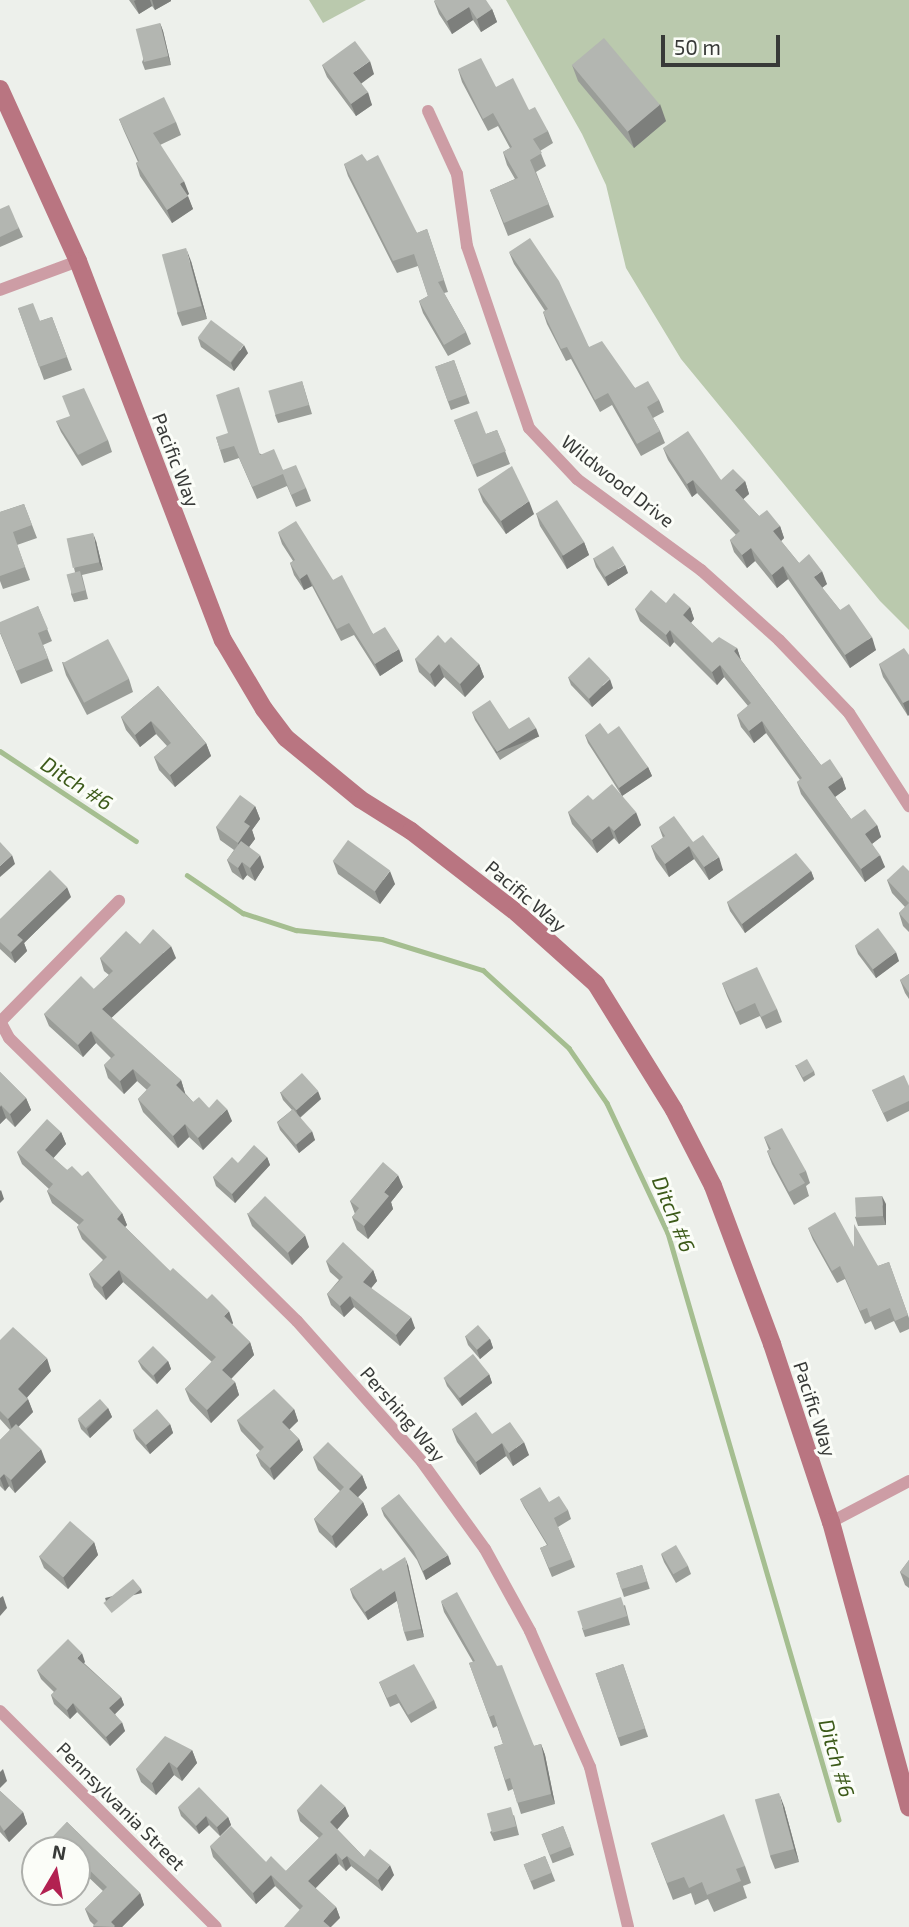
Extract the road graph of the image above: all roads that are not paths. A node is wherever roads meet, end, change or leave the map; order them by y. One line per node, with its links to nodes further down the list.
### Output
1 (0, 89): 3 (main road, Pacific Way)
2 (428, 111): 5 (street, Wildwood Drive)
3 (78, 261): 4 (street); 9 (main road, Pacific Way)
4 (0, 290)
5 (909, 806)
6 (119, 901): 7 (street)
7 (0, 1021): 13 (street, Pershing Way)
8 (909, 1481): 9 (street)
9 (831, 1522): 11 (main road, Pacific Way)
10 (0, 1711): 12 (street, Pennsylvania Street)
11 (909, 1808)
12 (216, 1927)
13 (628, 1927)

